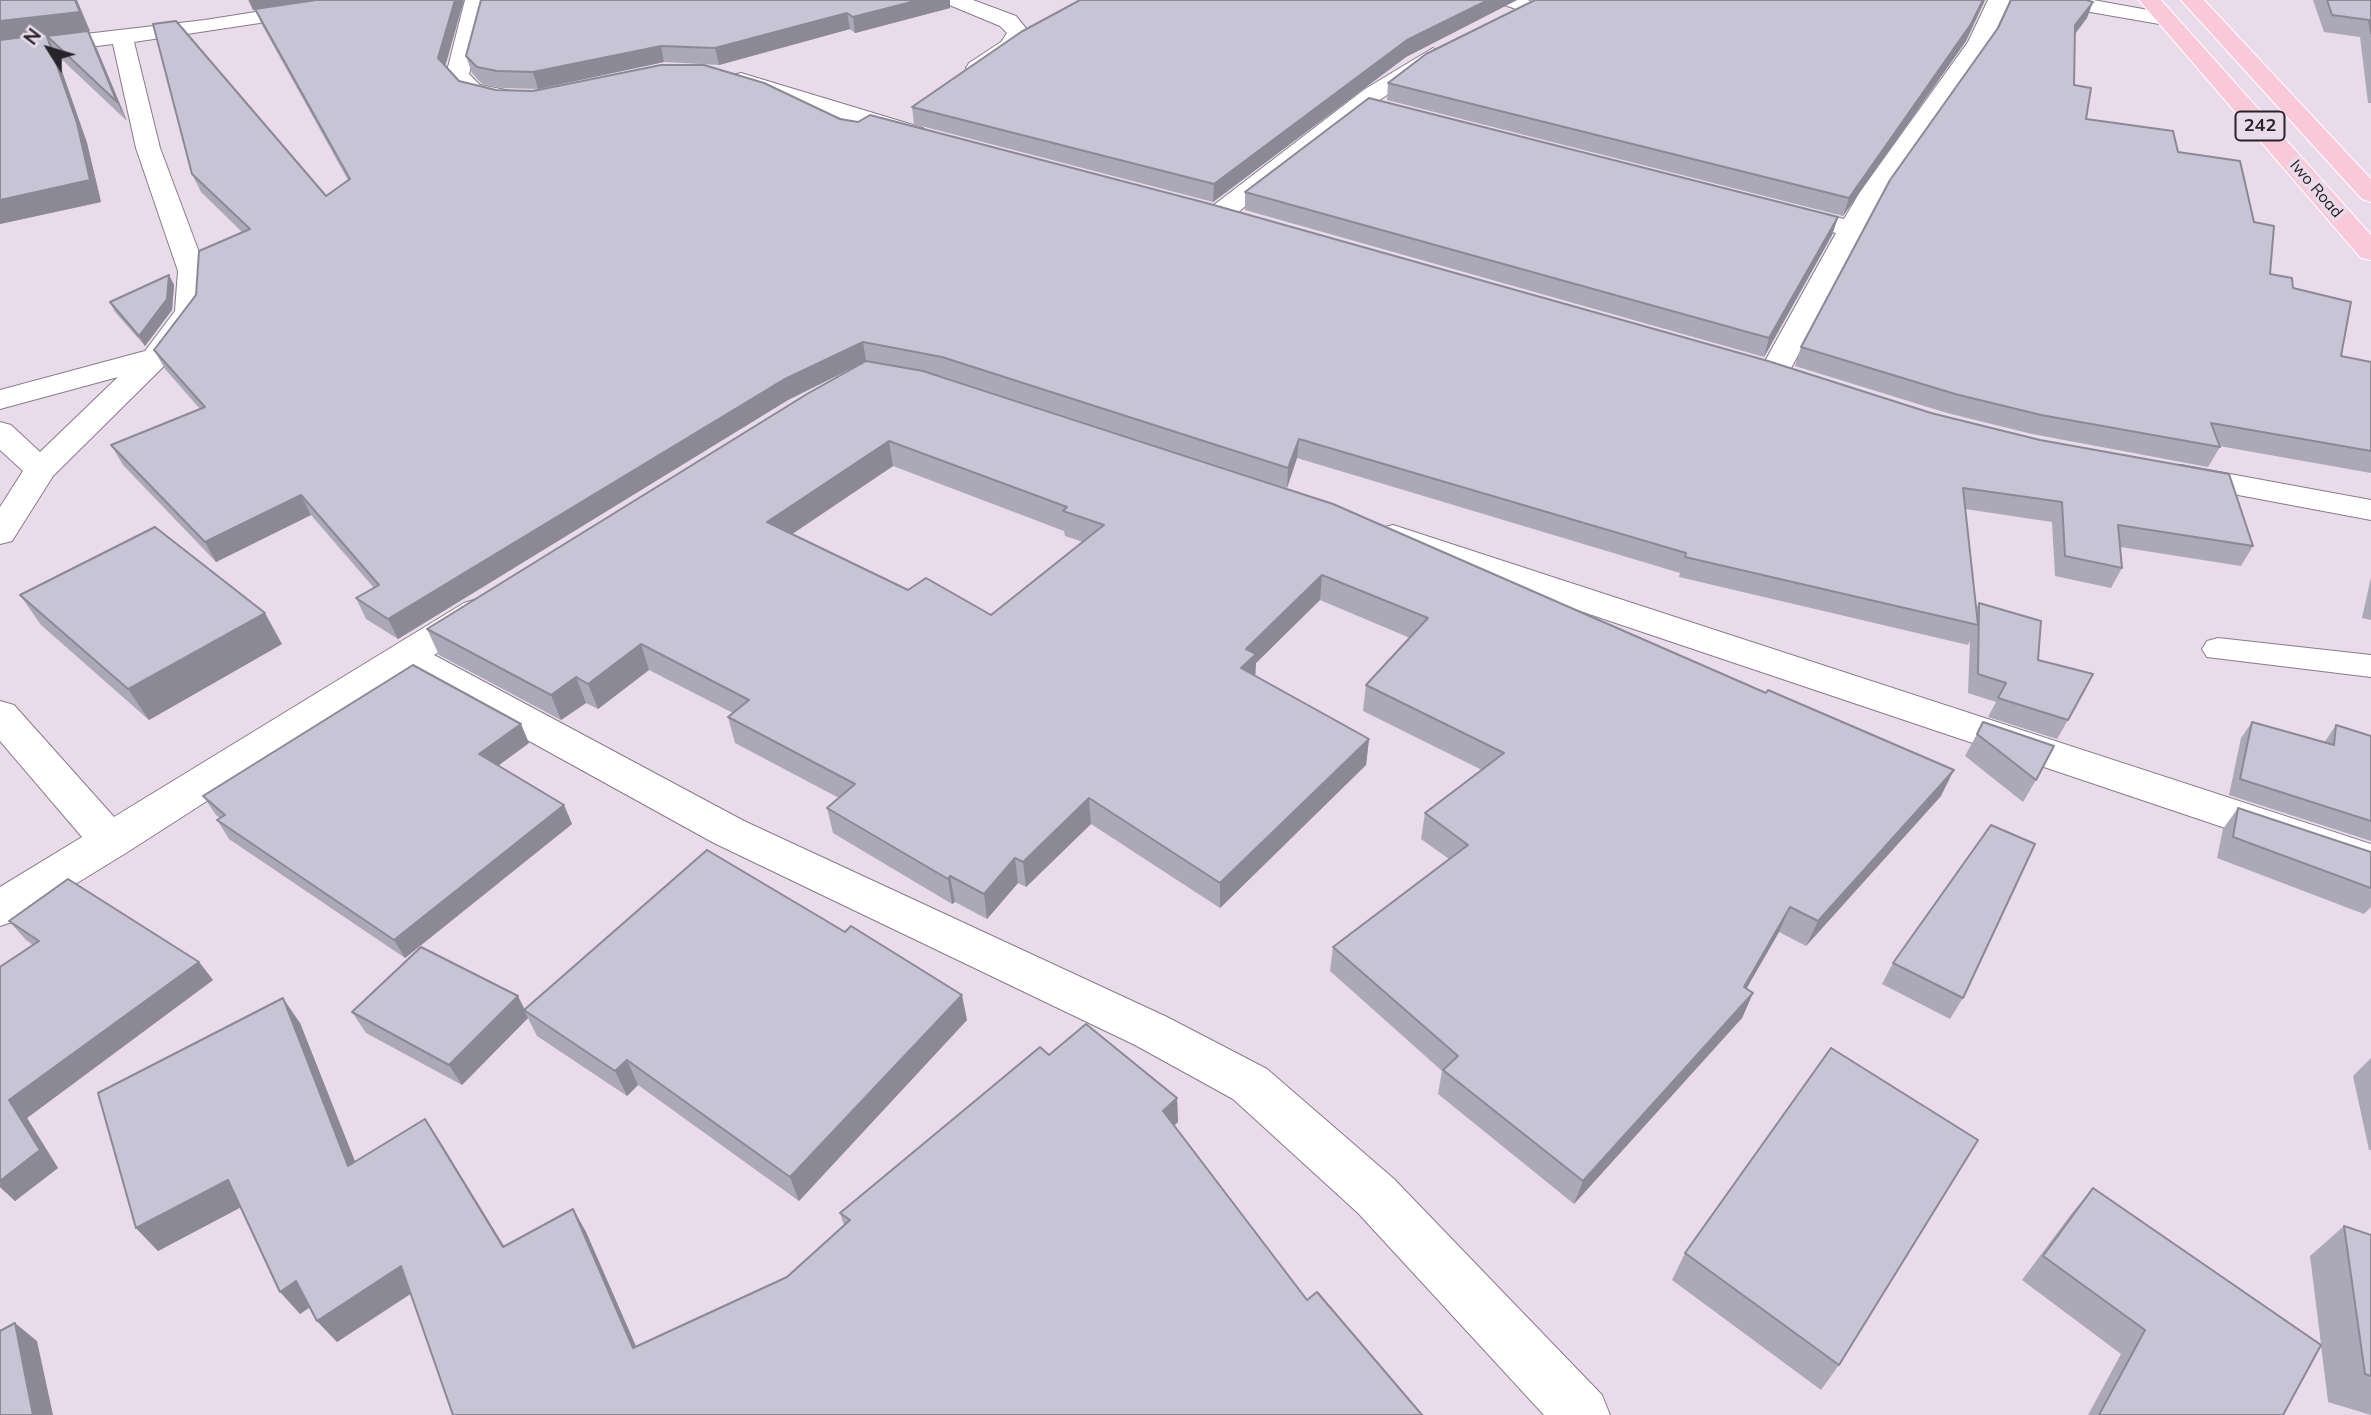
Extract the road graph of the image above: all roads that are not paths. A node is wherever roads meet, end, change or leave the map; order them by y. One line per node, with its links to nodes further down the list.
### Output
1 (412, 0): 10 (street)
2 (477, 0): 15 (street)
3 (954, 0): 14 (street)
4 (1551, 0): 8 (street)
5 (1999, 0): 22 (street)
6 (2056, 0): 9 (street)
7 (2192, 0): 19 (main road, Iwo Road)
8 (1514, 8)
9 (2157, 9): 23 (main road, Iwo Road / 242)
10 (122, 36): 12 (street); 24 (street)
11 (1449, 47): 16 (street)
12 (0, 51)
13 (721, 75): 18 (street)
14 (955, 83)
15 (538, 99)
16 (1361, 103): 17 (street); 21 (street)
17 (1394, 110)
18 (942, 141)
19 (2371, 194)
20 (1757, 205): 22 (street)
21 (1245, 221)
22 (1851, 229): 25 (street)
23 (2371, 252)
24 (155, 358): 26 (street); 28 (street)
25 (1774, 373)
26 (0, 400)
27 (0, 432): 28 (street)
28 (40, 470): 32 (street)
29 (2154, 470): 30 (street)
30 (2371, 510)
31 (1356, 524): 39 (street)
32 (0, 533)
33 (510, 590): 35 (street)
34 (2218, 649): 36 (lane)
35 (406, 656): 38 (street); 41 (street)
36 (2371, 666)
37 (0, 715): 38 (street)
38 (111, 842): 40 (street)
39 (2371, 862)
40 (0, 909)
41 (1582, 1415)

